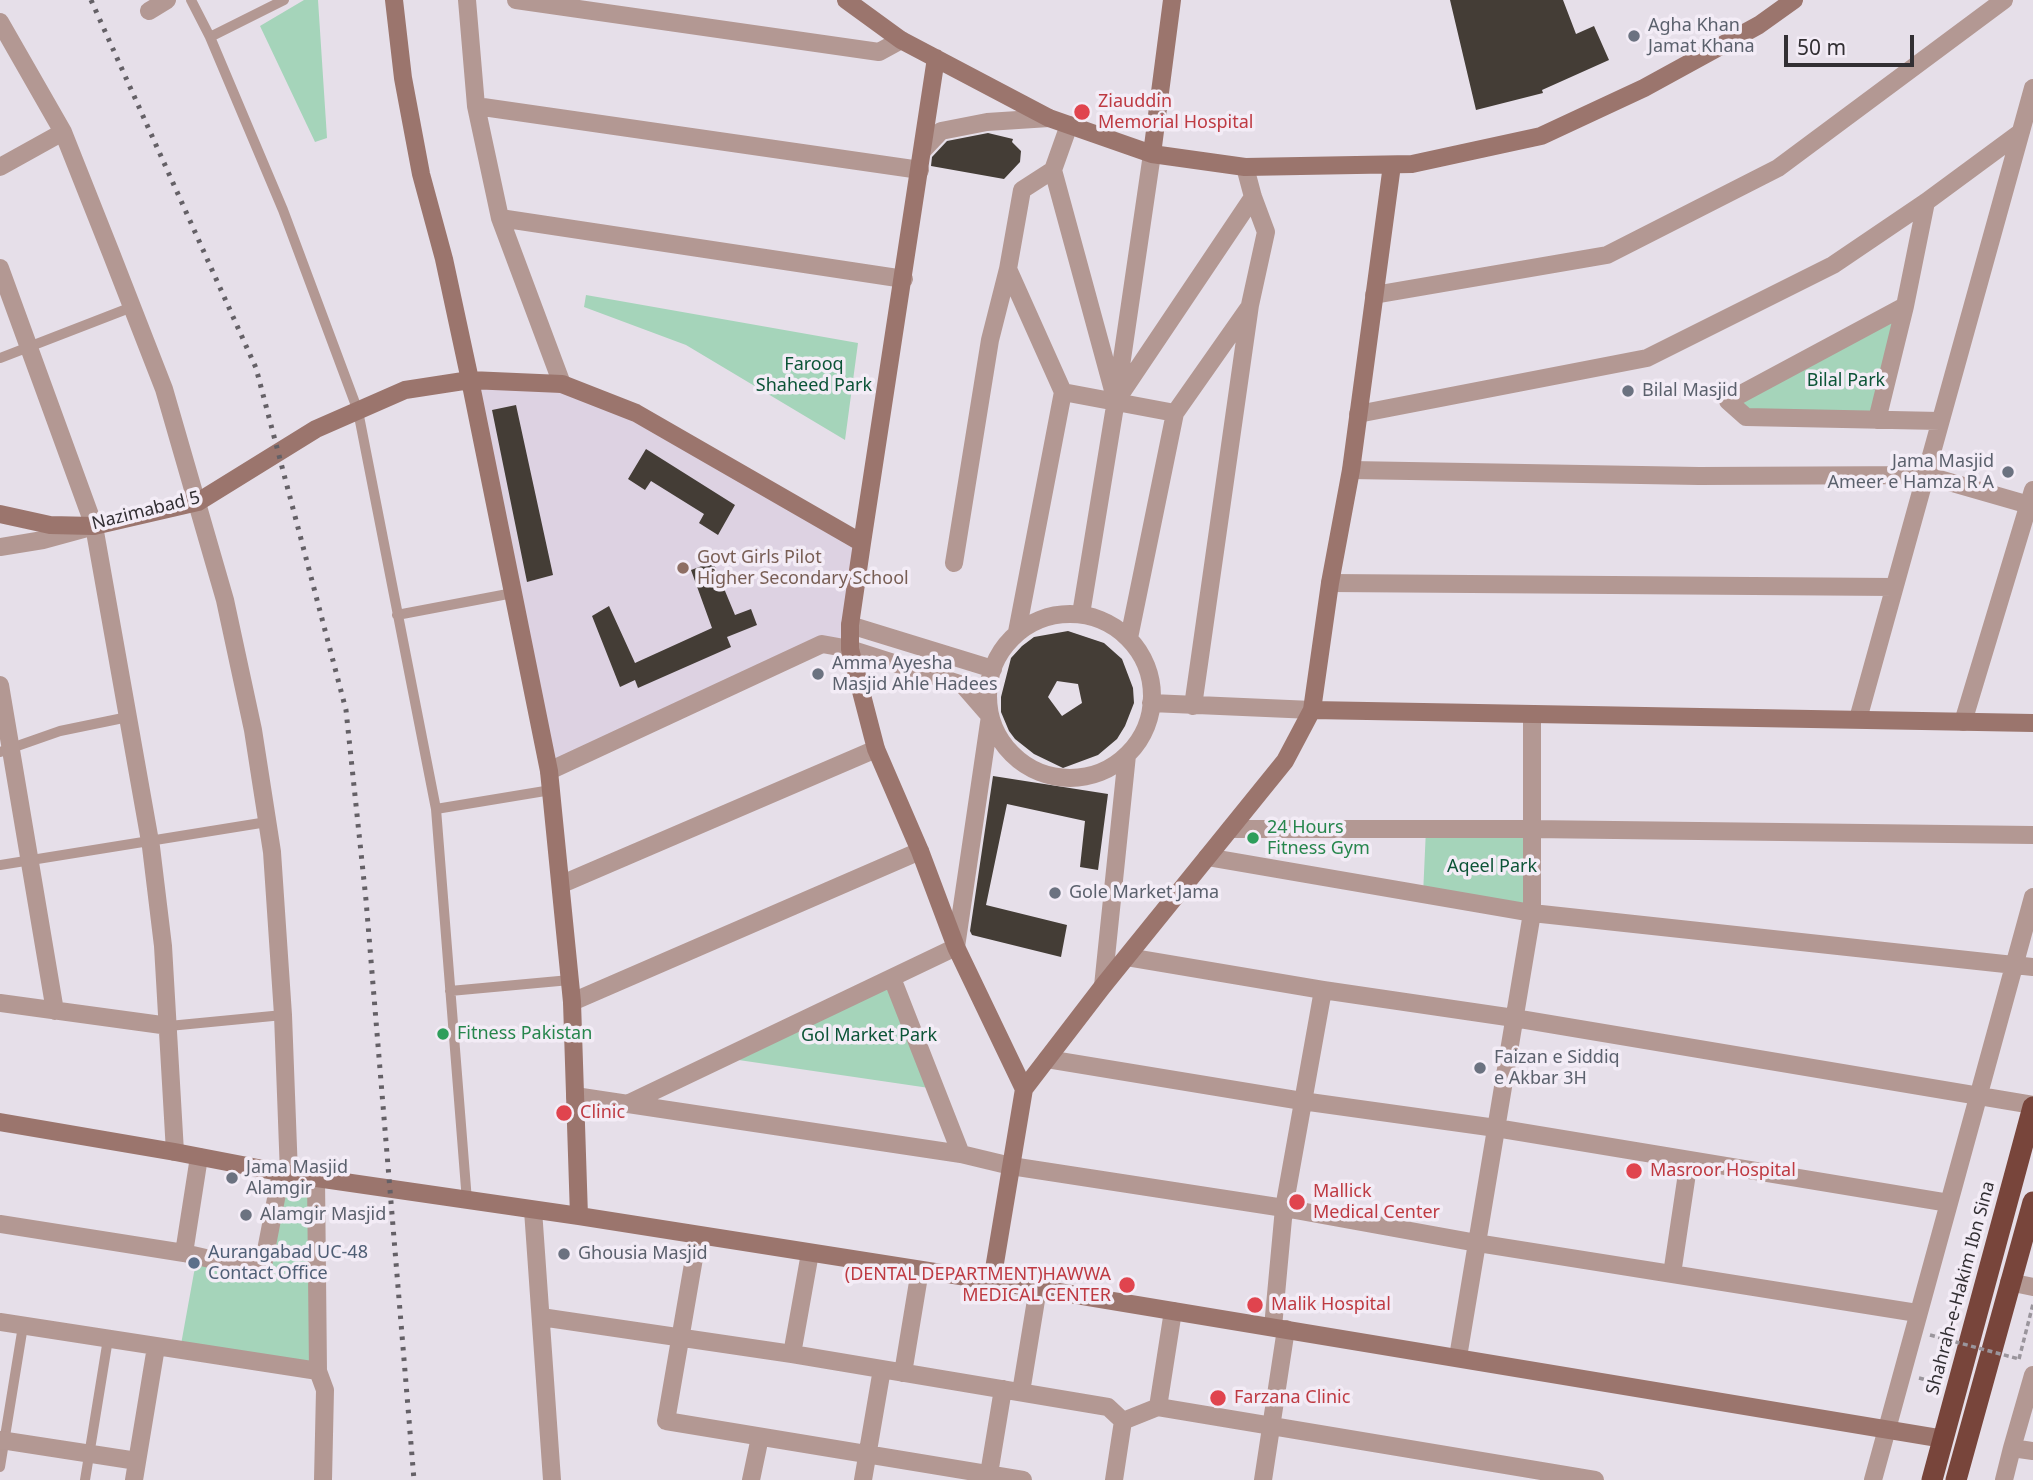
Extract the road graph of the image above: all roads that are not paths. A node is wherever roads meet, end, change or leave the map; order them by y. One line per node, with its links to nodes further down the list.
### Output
1 (167, 0): 11 (street)
2 (191, 0): 13 (lane)
3 (284, 0): 13 (lane)
4 (394, 0): 41 (street)
5 (467, 0): 17 (street)
6 (516, 0): 14 (street)
7 (846, 0): 14 (street)
8 (1172, 0): 23 (street)
9 (1794, 0): 24 (street)
10 (2004, 0): 35 (street)
11 (149, 11)
12 (0, 22): 20 (street)
13 (210, 37): 45 (lane)
14 (901, 40): 15 (street)
15 (936, 58): 18 (street); 22 (street)
16 (2033, 88): 21 (street)
17 (476, 106): 27 (street); 31 (street)
18 (1049, 118): 19 (street); 22 (street)
19 (1069, 125): 23 (street); 28 (street)
20 (64, 132): 25 (street); 38 (street)
21 (2021, 132): 30 (street); 49 (street)
22 (923, 150): 27 (street)
23 (1152, 154): 26 (street); 44 (street)
24 (1392, 164): 26 (street); 35 (street)
25 (0, 167)
26 (1245, 167): 29 (street)
27 (920, 170): 34 (street)
28 (1053, 170): 33 (street); 44 (street)
29 (1253, 197): 36 (street); 44 (street)
30 (1926, 202): 37 (street); 47 (street)
31 (500, 218): 34 (street); 42 (street)
32 (0, 268): 39 (street)
33 (1008, 269): 43 (street); 58 (street)
34 (904, 279): 56 (street)
35 (1374, 295): 47 (street)
36 (1251, 305): 46 (street); 71 (street)
37 (1905, 306): 48 (street); 48 (street)
38 (132, 307): 39 (lane); 53 (street)
39 (30, 347): 40 (lane); 55 (street)
40 (0, 358)
41 (470, 380): 42 (street, Nazimabad 5); 45 (street, Nazimabad 5); 61 (street)
42 (562, 384): 56 (street, Nazimabad 5)
43 (1063, 392): 44 (street); 65 (street)
44 (1116, 401): 46 (street); 62 (street)
45 (358, 411): 53 (street, Nazimabad 5); 63 (lane)
46 (1175, 413): 66 (street)
47 (1358, 414): 50 (street)
48 (1877, 420): 49 (street)
49 (1940, 421): 51 (street)
50 (1351, 470): 51 (street); 59 (street)
51 (1925, 475): 52 (street); 60 (street)
52 (2032, 500): 77 (street)
53 (198, 502): 55 (street, Nazimabad 5); 85 (street)
54 (0, 514): 55 (street, Nazimabad 5)
55 (94, 526): 57 (street); 75 (street)
56 (862, 543): 64 (street)
57 (0, 547)
58 (954, 563)
59 (1330, 583): 60 (street); 72 (street)
60 (1894, 587): 76 (street)
61 (513, 593): 63 (lane); 82 (street)
62 (1081, 614): 65 (street); 66 (street)
63 (397, 615): 84 (lane)
64 (850, 625): 67 (street); 68 (street)
65 (1017, 632): 68 (street)
66 (1129, 638): 70 (street)
67 (850, 649): 74 (street); 79 (street); 82 (street)
68 (993, 669): 74 (street)
69 (0, 685): 80 (street)
70 (1152, 704): 71 (street); 81 (street)
71 (1193, 706): 72 (street)
72 (1312, 710): 73 (street); 87 (street)
73 (1532, 715): 76 (street); 86 (street)
74 (990, 716): 81 (street); 97 (street)
75 (128, 718): 80 (lane); 89 (street)
76 (1858, 719): 77 (street)
77 (1963, 722): 78 (street)
78 (2033, 723)
79 (876, 749): 90 (street); 94 (street)
80 (5, 750): 92 (street)
81 (1127, 755): 103 (street)
82 (549, 771): 83 (street)
83 (551, 790): 84 (lane); 94 (street)
84 (436, 809): 105 (lane)
85 (267, 822): 89 (lane); 109 (street)
86 (1531, 828): 87 (street); 88 (street); 96 (street)
87 (1230, 829): 91 (street)
88 (2033, 835)
89 (150, 840): 92 (lane); 111 (street)
90 (920, 851): 97 (street); 106 (street)
91 (1207, 857): 96 (street); 98 (street)
92 (29, 860): 93 (lane); 108 (street)
93 (0, 865)
94 (562, 884): 102 (street)
95 (2033, 897): 99 (street)
96 (1532, 914): 99 (street); 110 (street)
97 (956, 947): 101 (street); 113 (street)
98 (1127, 957): 103 (street); 104 (street)
99 (2014, 966): 100 (street); 115 (street)
100 (2033, 967)
101 (892, 978): 117 (street); 122 (street)
102 (570, 980): 105 (lane); 106 (street)
103 (1103, 985): 112 (street)
104 (1323, 990): 110 (street); 116 (street)
105 (450, 991): 128 (lane)
106 (572, 1002): 114 (street)
107 (0, 1003): 108 (street)
108 (55, 1012): 111 (street)
109 (283, 1015): 111 (lane); 126 (street)
110 (1514, 1018): 115 (street); 120 (street)
111 (169, 1026): 121 (street)
112 (1047, 1059): 113 (street); 116 (street)
113 (1024, 1089): 125 (street)
114 (575, 1096): 117 (street); 133 (street)
115 (1980, 1096): 118 (street); 130 (street)
116 (1302, 1101): 120 (street); 131 (street)
117 (627, 1104): 122 (street)
118 (2033, 1106): 166 (highway, Shahrah-e-Hakim Ibn Sina)
119 (0, 1122): 121 (street)
120 (1496, 1128): 124 (street); 136 (street)
121 (175, 1152): 123 (street)
122 (961, 1154): 125 (street)
123 (199, 1157): 126 (street); 137 (street)
124 (1689, 1160): 130 (street); 140 (street)
125 (1011, 1166): 131 (street); 141 (street)
126 (285, 1174): 127 (street); 137 (street)
127 (316, 1178): 128 (street); 157 (street)
128 (467, 1201): 132 (street)
129 (2033, 1202): 142 (highway)
130 (1949, 1203): 146 (street)
131 (1284, 1208): 136 (street); 150 (street)
132 (533, 1210): 133 (street); 147 (street)
133 (579, 1216): 135 (street)
134 (0, 1224): 137 (street)
135 (698, 1235): 138 (street); 151 (street)
136 (1477, 1243): 140 (street); 155 (street)
137 (184, 1253)
138 (810, 1253): 139 (street); 154 (street)
139 (920, 1270): 141 (street); 158 (street)
140 (1672, 1274): 146 (street)
141 (992, 1281): 144 (street)
142 (2009, 1282): 143 (street); 187 (highway)
143 (2033, 1287)
144 (1038, 1288): 145 (street); 160 (street)
145 (1173, 1311): 150 (street); 161 (street)
146 (1917, 1312): 164 (street)
147 (541, 1317): 151 (street); 178 (street)
148 (0, 1322): 149 (street)
149 (23, 1325): 152 (street); 167 (lane)
150 (1279, 1328): 155 (street); 163 (street)
151 (681, 1338): 154 (street); 165 (street)
152 (108, 1339): 153 (street); 170 (lane)
153 (156, 1347): 157 (street); 172 (street)
154 (792, 1354): 156 (street)
155 (1458, 1357): 164 (street)
156 (882, 1369): 158 (street); 171 (street)
157 (318, 1371): 177 (street)
158 (903, 1373): 160 (street)
159 (2033, 1375): 168 (street)
160 (1012, 1391): 162 (street); 174 (street)
161 (1158, 1408): 162 (street); 163 (street)
162 (1123, 1421): 182 (street)
163 (1271, 1427): 183 (street); 184 (street)
164 (1887, 1429): 166 (street); 185 (street)
165 (760, 1437): 171 (street); 179 (street)
166 (1944, 1439): 186 (highway, Shahrah-e-Hakim Ibn Sina)
167 (2, 1440): 170 (street); 173 (lane)
168 (2012, 1448): 169 (street); 188 (street)
169 (2033, 1451)
170 (89, 1453): 172 (street); 175 (lane)
171 (868, 1454): 174 (street); 180 (street)
172 (137, 1461): 176 (street)
173 (0, 1467)
174 (988, 1477): 181 (street)
175 (85, 1480)
176 (134, 1480)
177 (323, 1480)
178 (552, 1480)
179 (751, 1480)
180 (863, 1480)
181 (1023, 1480)
182 (1114, 1480)
183 (1263, 1480)
184 (1595, 1480)
185 (1873, 1480)
186 (1932, 1480)
187 (1956, 1480)
188 (2004, 1480)

